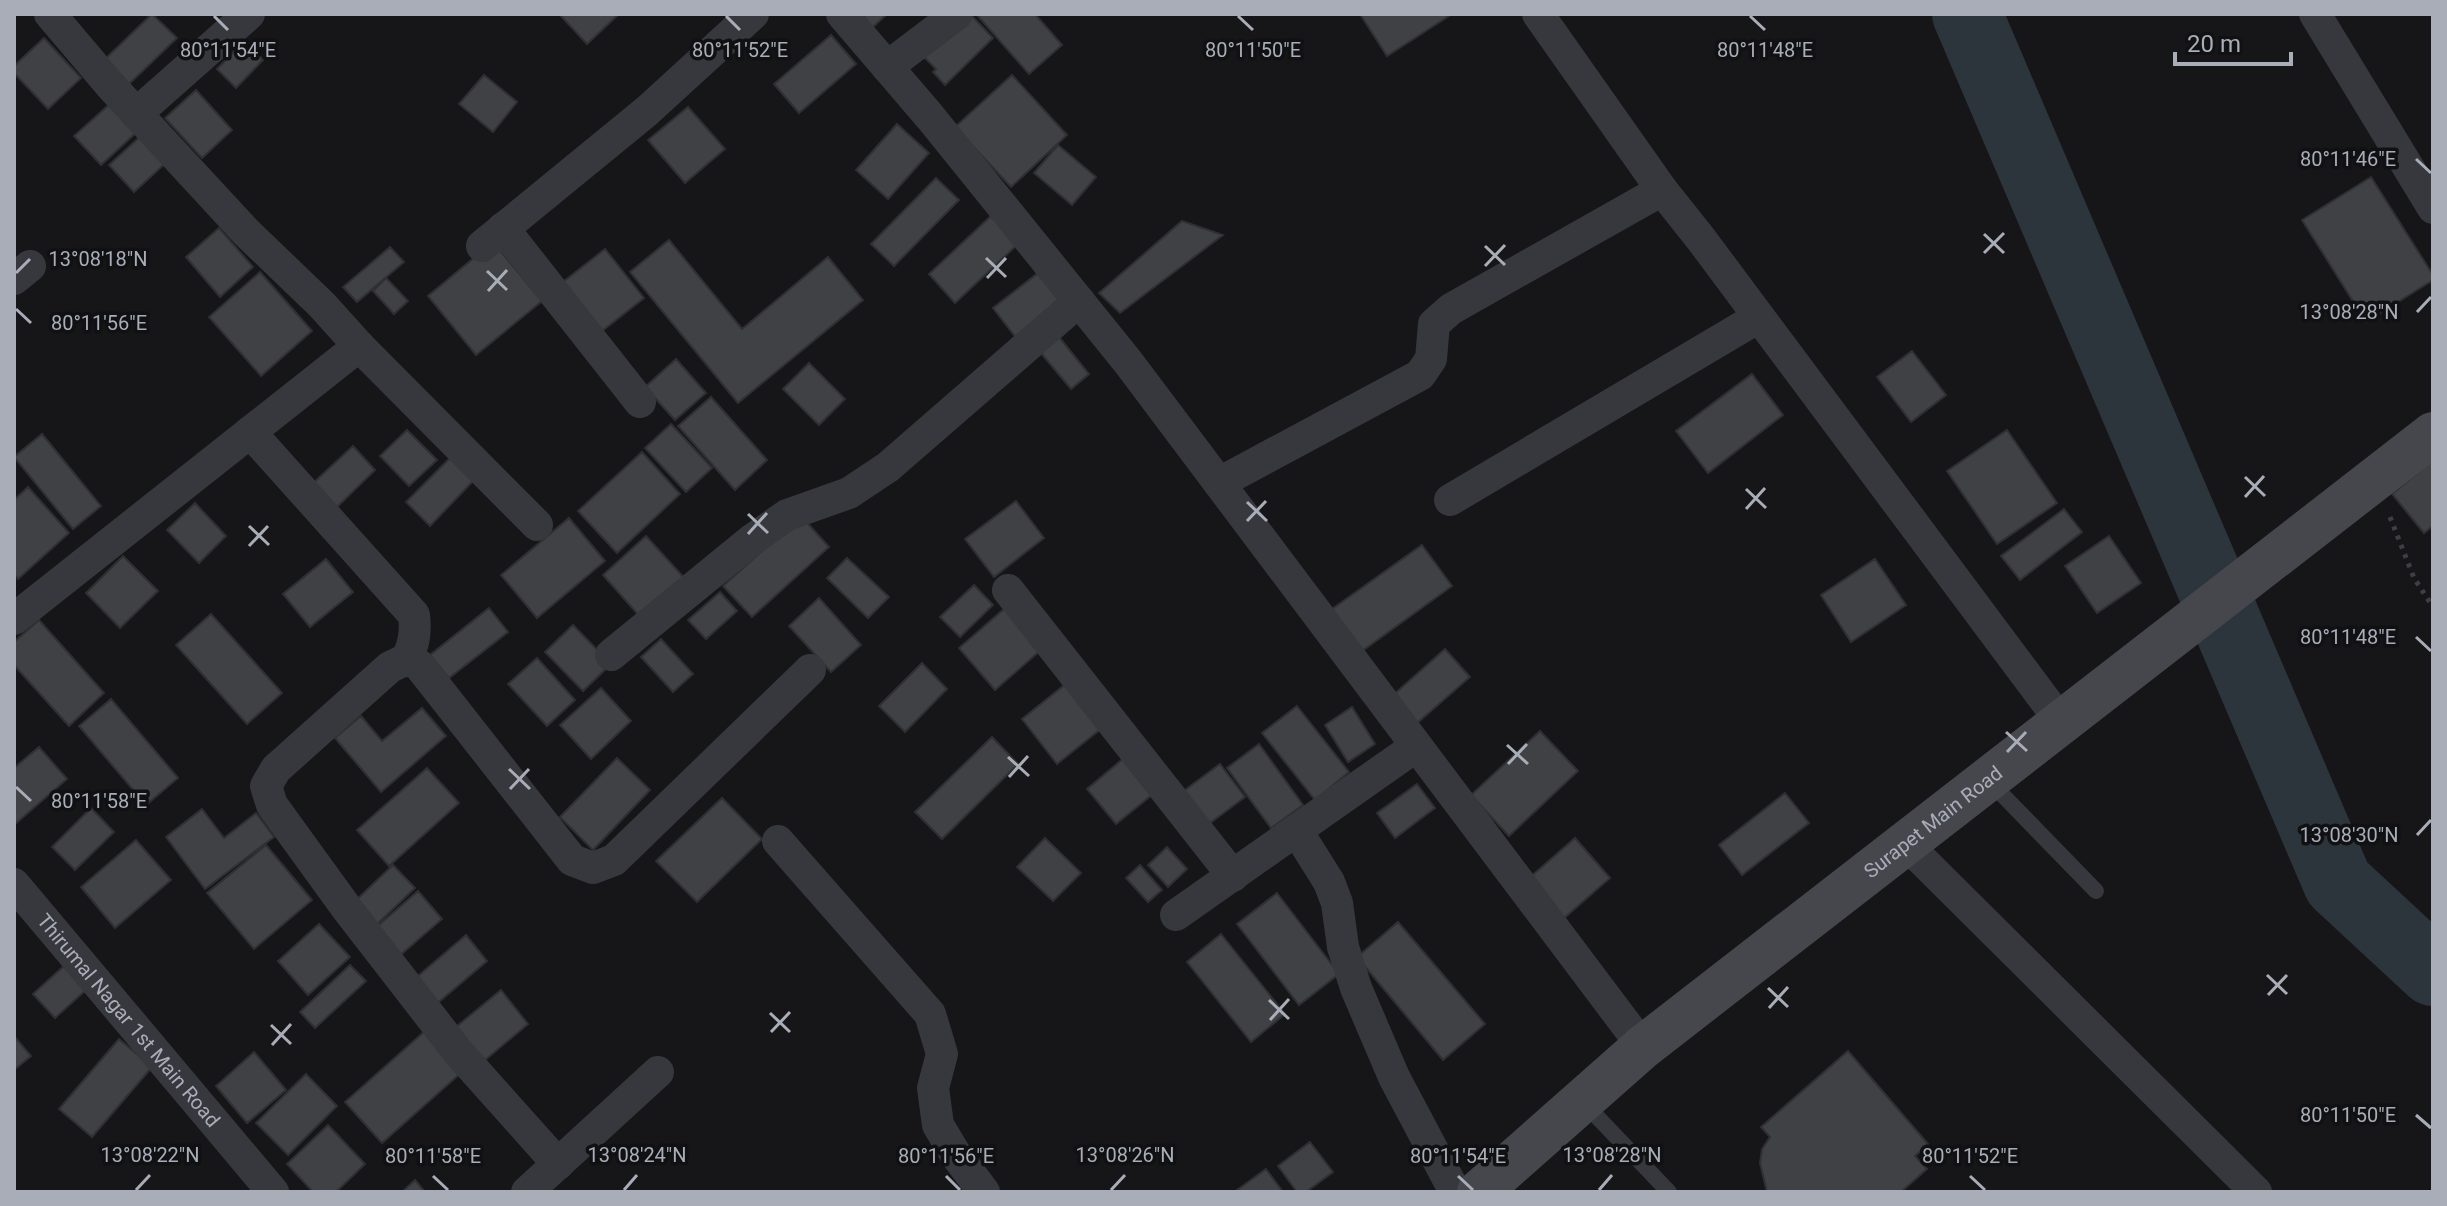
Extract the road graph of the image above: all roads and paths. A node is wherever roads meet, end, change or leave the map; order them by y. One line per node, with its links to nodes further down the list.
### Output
1 (50, 14): 9 (street)
2 (249, 14): 9 (street)
3 (753, 14): 15 (street)
4 (842, 14): 8 (street)
5 (957, 14): 8 (street)
6 (1538, 14): 10 (street)
7 (2315, 14): 11 (street)
8 (887, 67): 12 (street)
9 (136, 114): 14 (street)
10 (1662, 190): 13 (street); 18 (street)
11 (2433, 208)
12 (1079, 301): 18 (street); 25 (street)
13 (1759, 317): 20 (street); 28 (street)
14 (359, 346): 16 (street); 21 (street)
15 (640, 402)
16 (250, 432): 24 (street); 26 (street)
17 (2433, 434): 19 (main road, Surapet Main Road)
18 (1219, 483): 29 (street)
19 (2369, 484): 23 (path); 28 (main road, Surapet Main Road)
20 (1450, 500)
21 (537, 525)
22 (1008, 590): 34 (street)
23 (2433, 607)
24 (14, 619)
25 (611, 655)
26 (407, 659): 27 (street); 41 (street)
27 (810, 670)
28 (2062, 723): 30 (main road, Surapet Main Road)
29 (1415, 747): 31 (street); 38 (street)
30 (1988, 780): 33 (main road, Surapet Main Road); 36 (lane)
31 (1297, 831): 34 (street); 45 (street)
32 (778, 841): 44 (street)
33 (1906, 844): 38 (main road, Surapet Main Road); 48 (street)
34 (1233, 876): 37 (street)
35 (14, 884): 42 (street, Thirumal Nagar 1st Main Road)
36 (2096, 891)
37 (1176, 915)
38 (1643, 1047): 40 (main road, Surapet Main Road)
39 (658, 1072): 41 (street)
40 (1582, 1101): 46 (main road, Surapet Main Road); 47 (lane)
41 (558, 1164): 43 (street)
42 (273, 1192)
43 (527, 1192)
44 (984, 1192)
45 (1455, 1192)
46 (1479, 1192)
47 (1669, 1192)
48 (2256, 1192)

